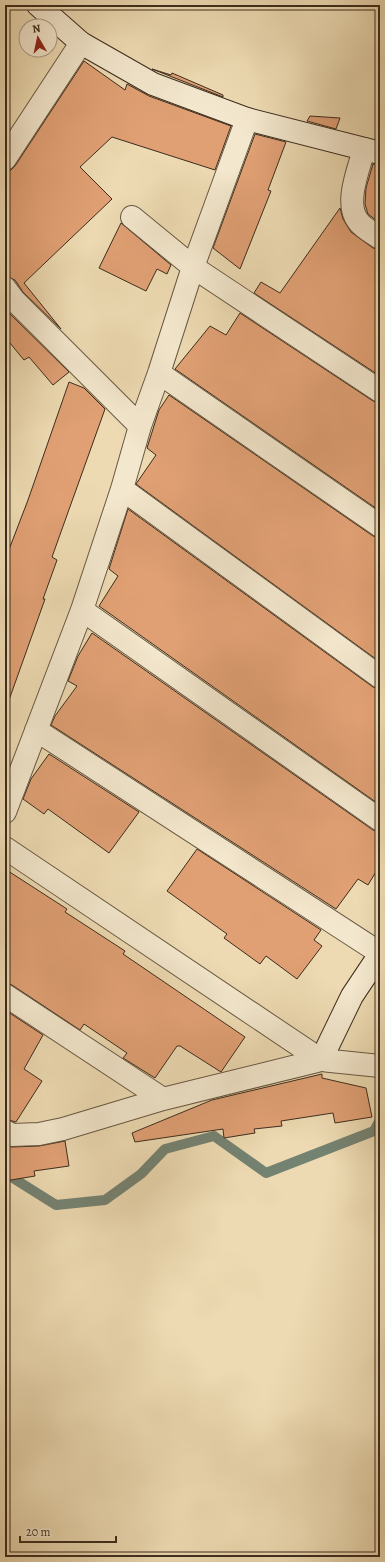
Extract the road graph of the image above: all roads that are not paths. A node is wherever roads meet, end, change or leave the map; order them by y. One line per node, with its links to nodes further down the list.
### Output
1 (38, 5): 2 (street)
2 (81, 43): 3 (street); 5 (street)
3 (247, 119): 4 (street); 8 (street)
4 (372, 152): 7 (street)
5 (5, 159)
6 (132, 217): 8 (street)
7 (380, 238)
8 (193, 266): 10 (street); 11 (street)
9 (5, 288): 12 (street)
10 (159, 373): 12 (street); 14 (street)
11 (380, 391)
12 (140, 426): 13 (street)
13 (122, 489): 15 (street); 16 (street)
14 (380, 526)
15 (82, 610): 17 (street); 19 (street)
16 (380, 677)
17 (36, 730): 18 (street); 21 (street)
18 (5, 812)
19 (380, 820)
20 (5, 848): 23 (street)
21 (380, 953): 23 (street)
22 (5, 996): 25 (street)
23 (321, 1060): 24 (street); 25 (street)
24 (378, 1066)
25 (163, 1099): 26 (street)
26 (5, 1131)

